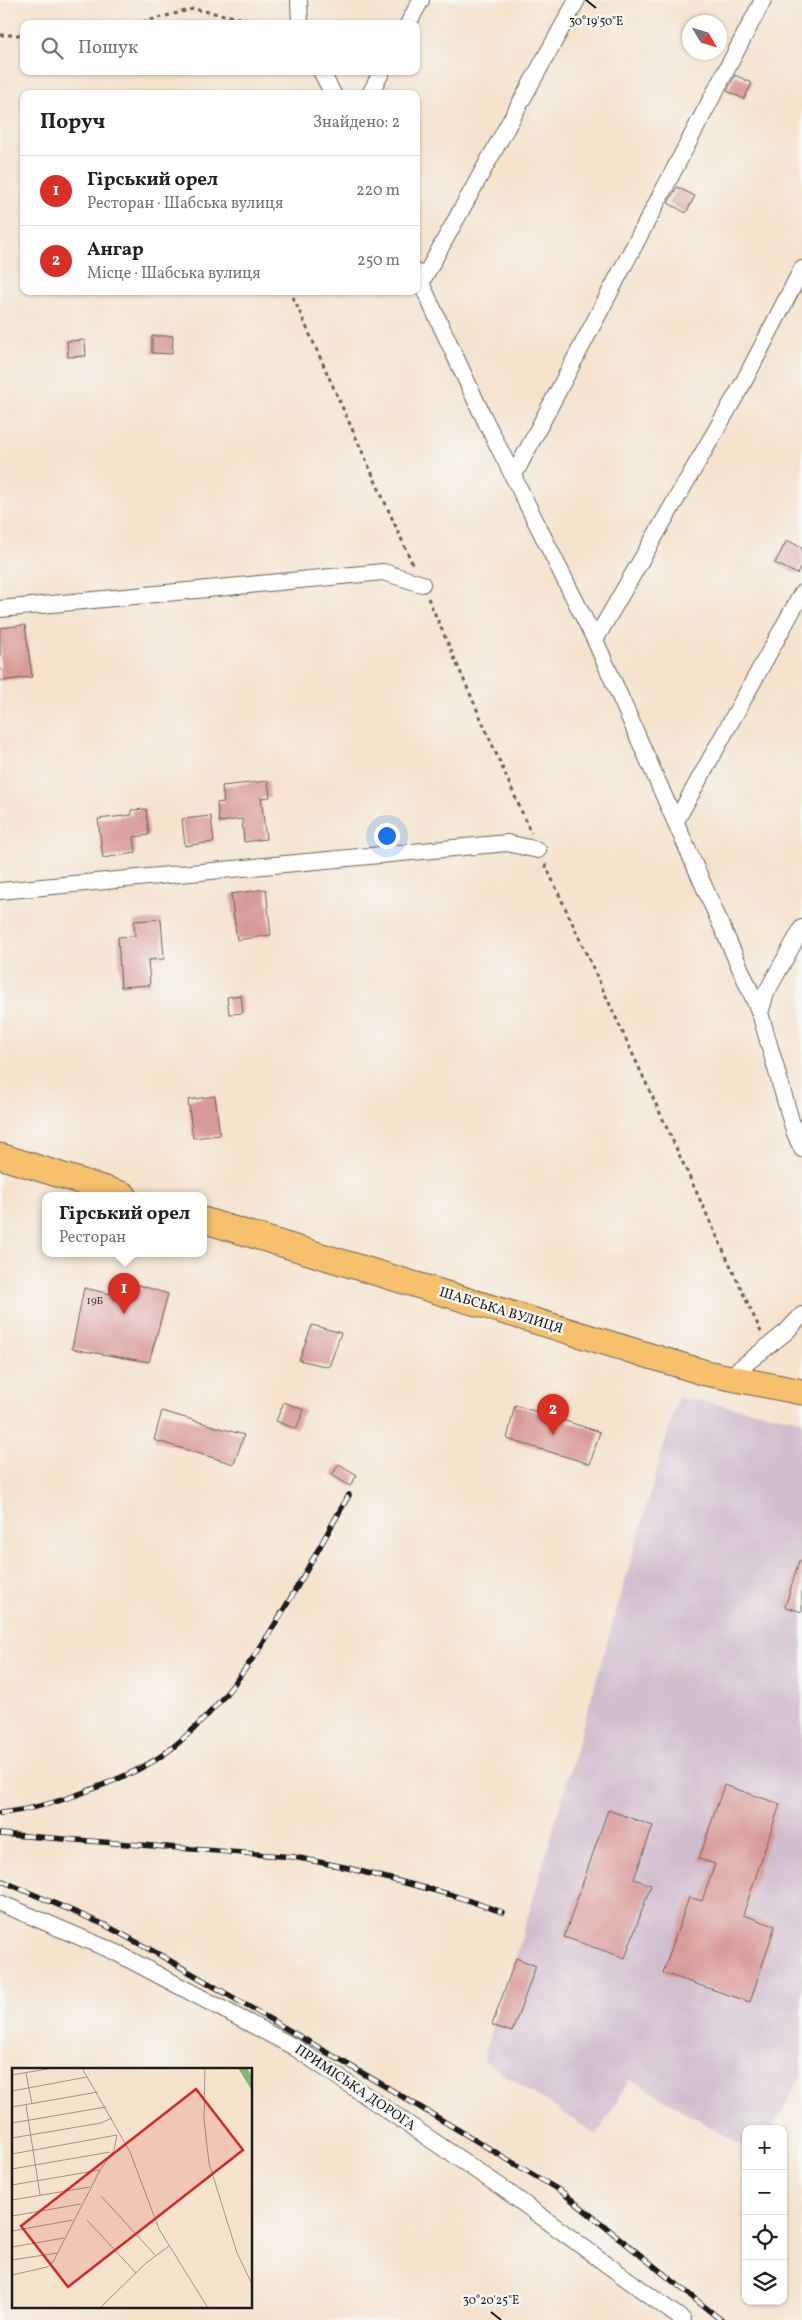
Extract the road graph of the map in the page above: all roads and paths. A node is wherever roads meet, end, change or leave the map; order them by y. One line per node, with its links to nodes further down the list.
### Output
1 (299, 0): 7 (street)
2 (421, 0): 8 (street)
3 (576, 0): 16 (street)
4 (763, 0): 19 (street)
5 (150, 20): 6 (path)
6 (250, 20)
7 (300, 20)
8 (410, 20)
9 (0, 35): 10 (path)
10 (20, 35)
11 (323, 75): 13 (street)
12 (380, 75): 14 (street)
13 (331, 90)
14 (372, 90)
15 (802, 269): 23 (street)
16 (420, 276)
17 (420, 280): 19 (street)
18 (293, 297): 20 (path)
19 (513, 477): 23 (street)
20 (422, 584): 22 (street); 25 (path)
21 (802, 593): 24 (street)
22 (0, 609)
23 (595, 640): 24 (street)
24 (676, 821): 28 (street)
25 (538, 850): 26 (street); 34 (path)
26 (0, 891)
27 (802, 928): 28 (street)
28 (760, 1012): 29 (street)
29 (802, 1148)
30 (0, 1156): 31 (main road)
31 (114, 1192)
32 (207, 1221): 35 (main road, ШАБСЬКА ВУЛИЦЯ)
33 (802, 1315): 34 (street)
34 (768, 1346): 35 (street)
35 (729, 1377): 36 (main road, ШАБСЬКА ВУЛИЦЯ)
36 (802, 1392)
37 (0, 1903): 38 (street, ПРИМІСЬКА ДОРОГА)
38 (683, 2320)

